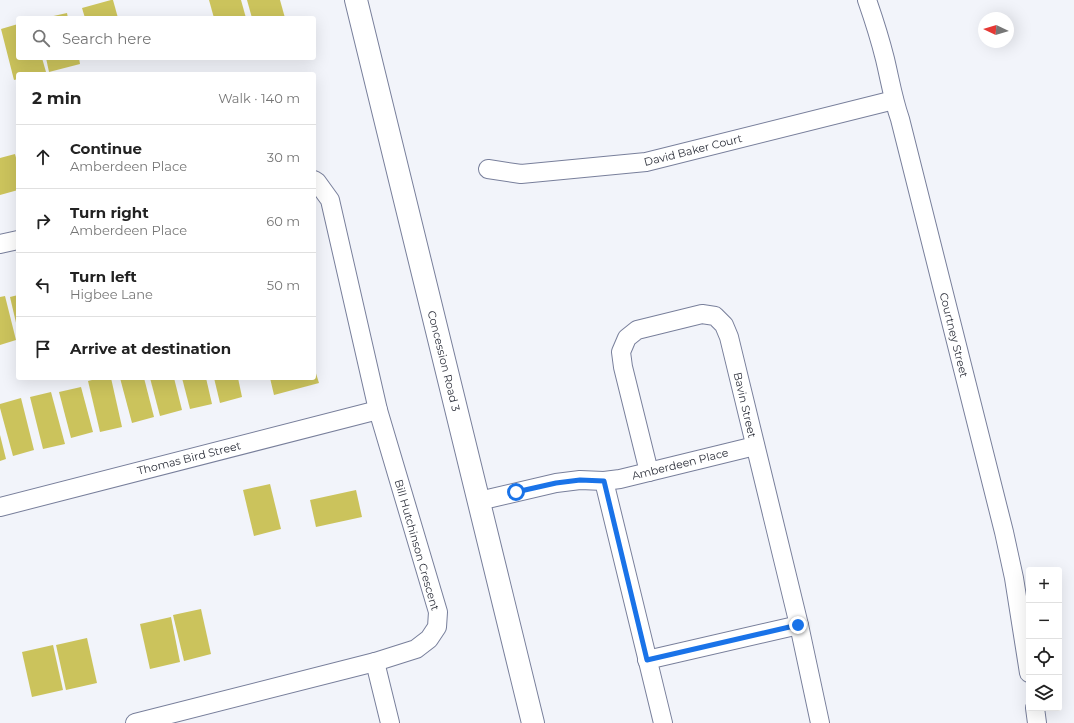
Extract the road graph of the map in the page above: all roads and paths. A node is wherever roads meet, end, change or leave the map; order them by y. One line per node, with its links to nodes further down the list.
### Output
1 (356, 0): 12 (street, Concession Road 3)
2 (867, 0): 3 (street, Courtney Street)
3 (894, 100): 4 (street, David Baker Court); 15 (street, Courtney Street)
4 (488, 169)
5 (316, 181): 8 (street, Bill Hutchinson Crescent)
6 (16, 240): 7 (street)
7 (0, 244)
8 (378, 410): 13 (street, Thomas Bird Street); 17 (street, Bill Hutchinson Crescent)
9 (755, 446): 10 (street, Amberdeen Place); 10 (street, Bavin Street); 14 (street, Bavin Street)
10 (649, 472): 11 (street, Amberdeen Place)
11 (604, 481): 12 (street, Amberdeen Place); 16 (street)
12 (478, 501): 21 (street, Concession Road 3)
13 (0, 507)
14 (798, 625): 16 (street); 23 (street, Bavin Street)
15 (1026, 654)
16 (647, 660): 22 (street)
17 (375, 662): 19 (street, Bill Hutchinson Crescent); 20 (street)
18 (1035, 711): 24 (street)
19 (135, 723)
20 (390, 723)
21 (533, 723)
22 (662, 723)
23 (820, 723)
24 (1037, 723)

